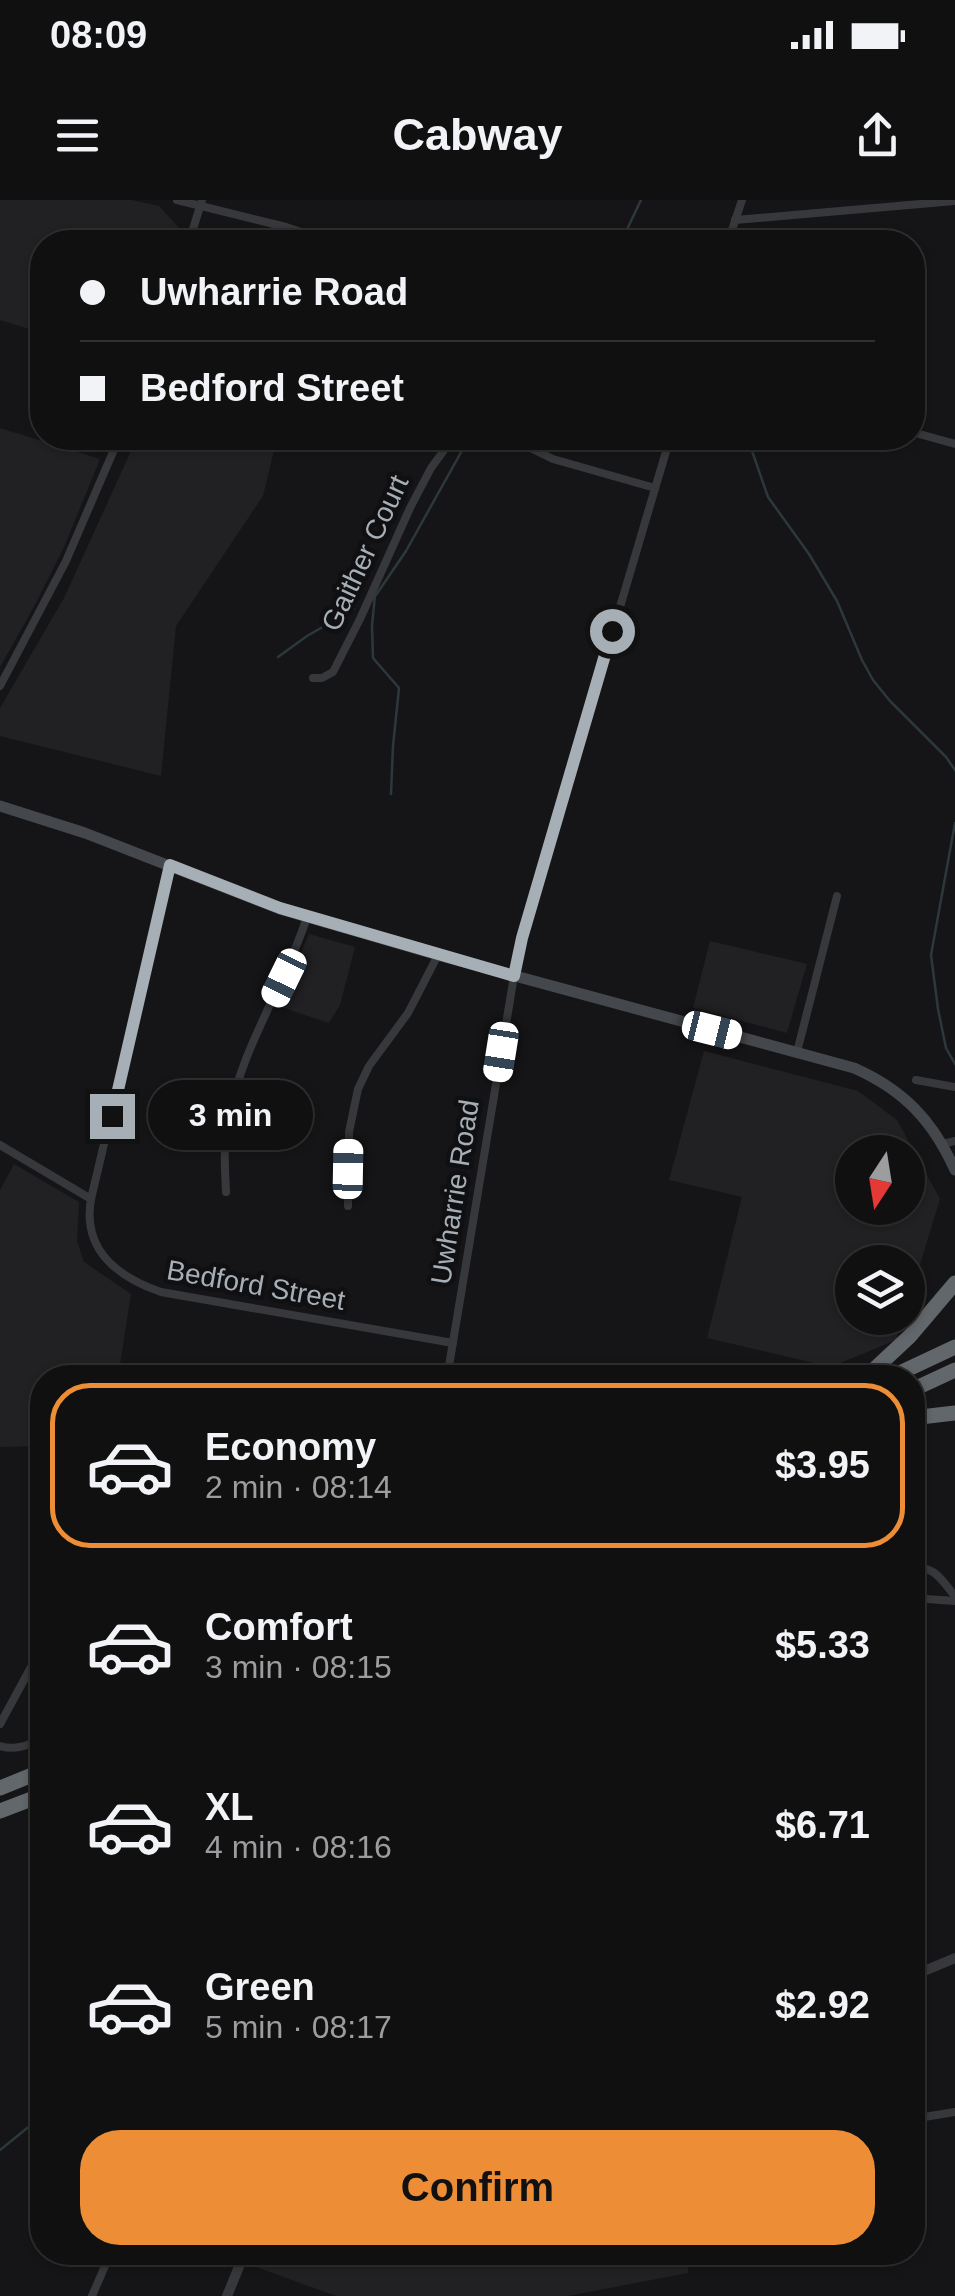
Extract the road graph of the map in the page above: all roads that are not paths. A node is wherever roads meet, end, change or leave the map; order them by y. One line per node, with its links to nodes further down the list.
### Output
1 (177, 200): 5 (street)
2 (742, 200): 6 (street)
3 (955, 201): 4 (street)
4 (902, 202): 6 (street)
5 (201, 203): 7 (street); 8 (street)
6 (735, 220): 9 (street)
7 (193, 230)
8 (295, 230)
9 (732, 230)
10 (925, 436): 11 (street)
11 (955, 444)
12 (114, 450): 18 (street)
13 (444, 450): 17 (street, Gaither Court)
14 (535, 450): 16 (street)
15 (666, 450): 16 (street, Uwharrie Road)
16 (655, 488): 24 (street, Uwharrie Road)
17 (313, 678)
18 (0, 686)
19 (0, 806): 20 (main road)
20 (170, 865): 22 (main road); 32 (street, Bedford Street)
21 (836, 896): 25 (street)
22 (307, 916): 23 (main road); 31 (street)
23 (438, 954): 24 (main road); 33 (street)
24 (514, 976): 25 (main road); 35 (street, Uwharrie Road)
25 (797, 1052): 28 (main road)
26 (916, 1080): 27 (street)
27 (955, 1087)
28 (949, 1142): 30 (main road)
29 (0, 1145): 32 (street)
30 (955, 1170)
31 (226, 1192)
32 (91, 1200): 35 (street, Bedford Street)
33 (348, 1206)
34 (955, 1284): 38 (highway)
35 (453, 1342): 37 (street, Uwharrie Road)
36 (955, 1347): 39 (highway)
37 (449, 1365)
38 (879, 1365)
39 (917, 1365)
40 (955, 1370): 41 (highway)
41 (925, 1384)
42 (955, 1413): 43 (highway)
43 (925, 1416)
44 (925, 1567): 46 (street)
45 (925, 1598): 46 (street)
46 (955, 1598)
47 (30, 1669): 48 (street)
48 (0, 1724)
49 (30, 1744): 50 (street)
50 (0, 1746)
51 (30, 1776): 52 (highway)
52 (0, 1788)
53 (30, 1799): 54 (highway)
54 (0, 1810)
55 (955, 1958): 56 (street)
56 (925, 1971)
57 (955, 2112): 58 (street)
58 (925, 2118)
59 (105, 2265): 61 (street)
60 (240, 2265): 62 (street)
61 (92, 2296)
62 (227, 2296)

